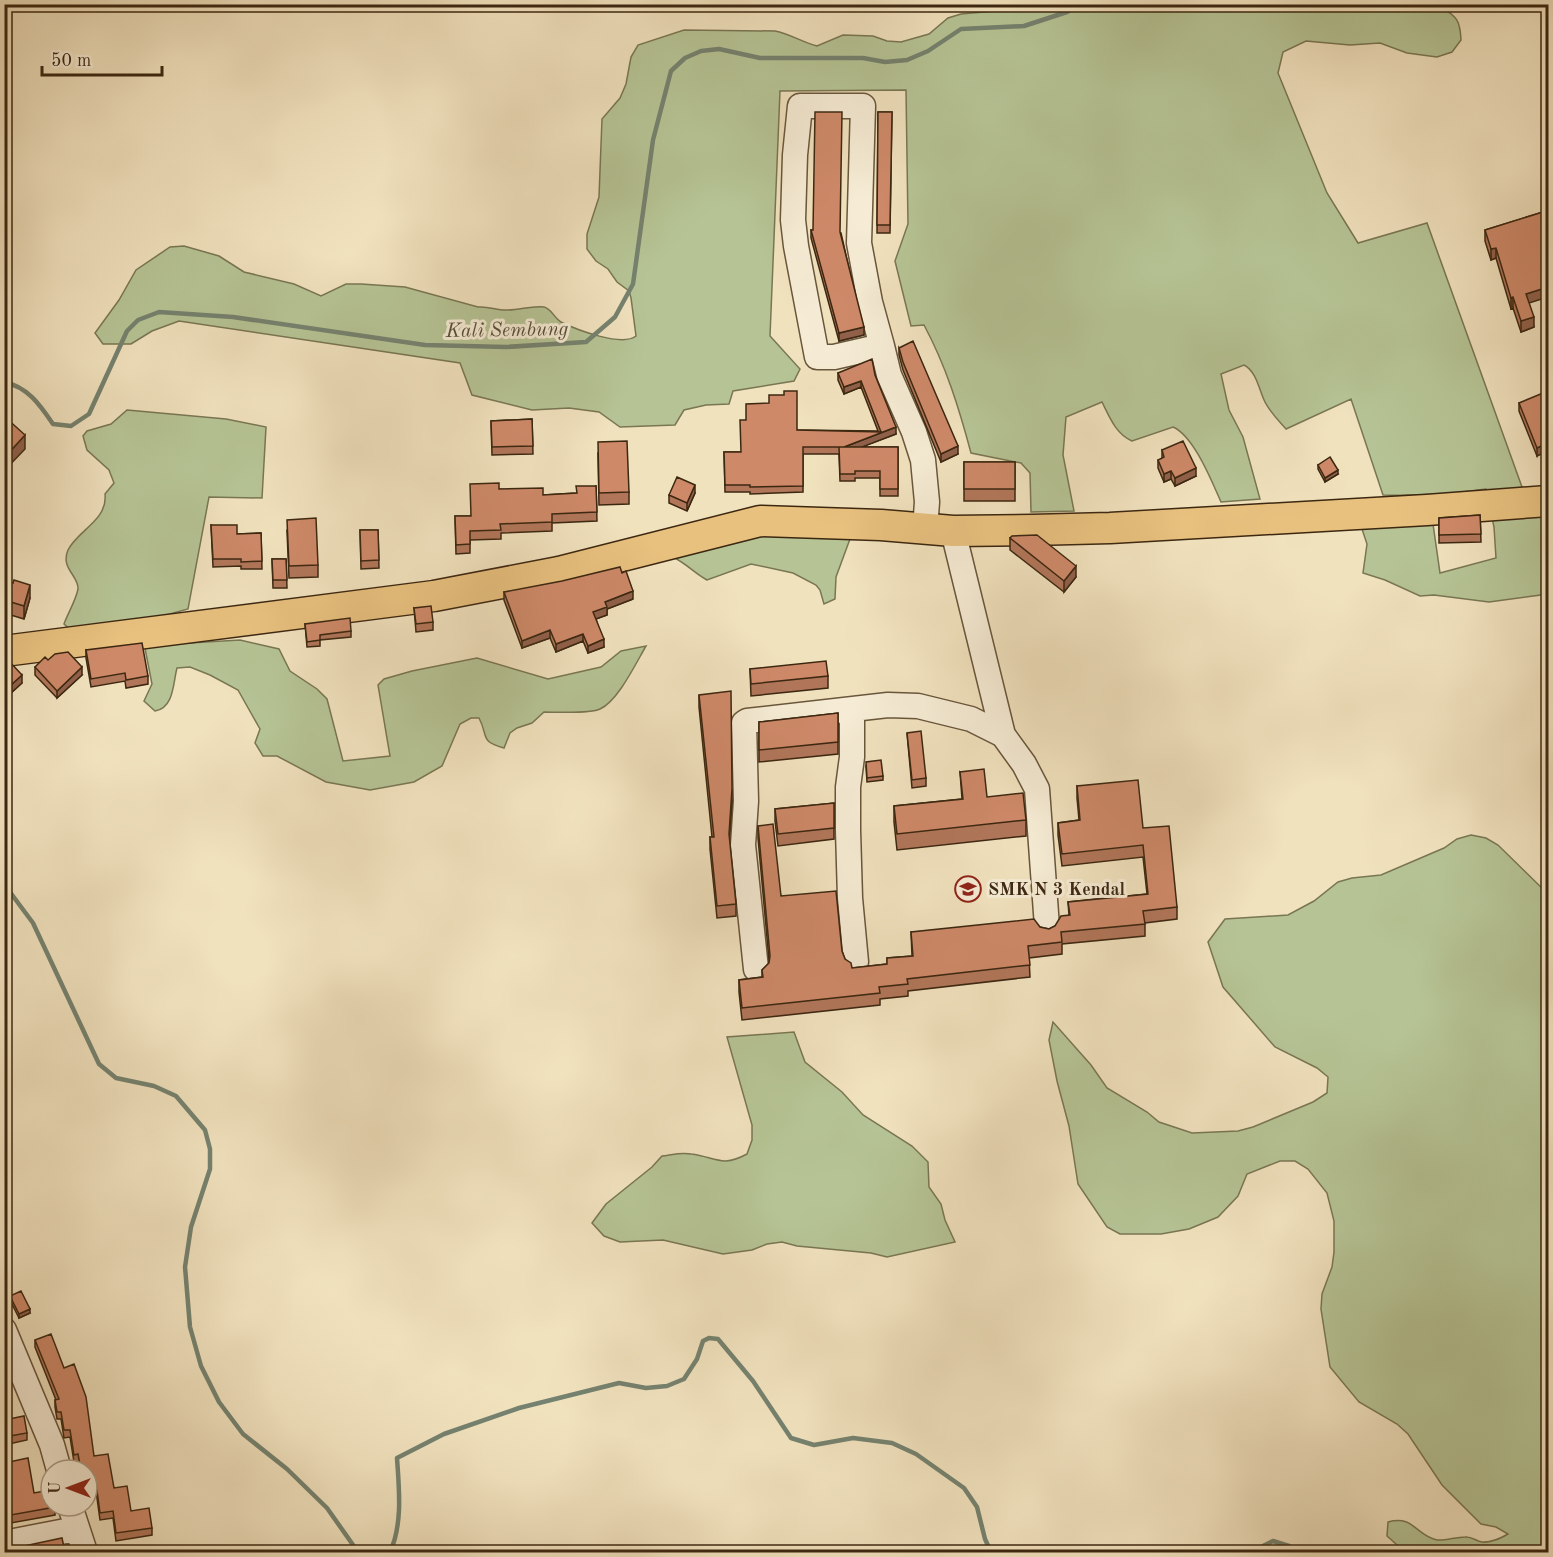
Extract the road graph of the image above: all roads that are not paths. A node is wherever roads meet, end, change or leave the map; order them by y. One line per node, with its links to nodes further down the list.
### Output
1 (882, 346): 1 (street); 3 (street)
2 (1548, 501): 3 (main road)
3 (939, 530): 4 (main road); 6 (street)
4 (4, 651)
5 (852, 710): 6 (street); 8 (street); 9 (street)
6 (1003, 735): 7 (street)
7 (1047, 927)
8 (856, 962)
9 (756, 969)
10 (4, 1330): 11 (street)
11 (56, 1458)
12 (70, 1518): 14 (street)
13 (73, 1518): 15 (street)
14 (4, 1543)
15 (85, 1552)

